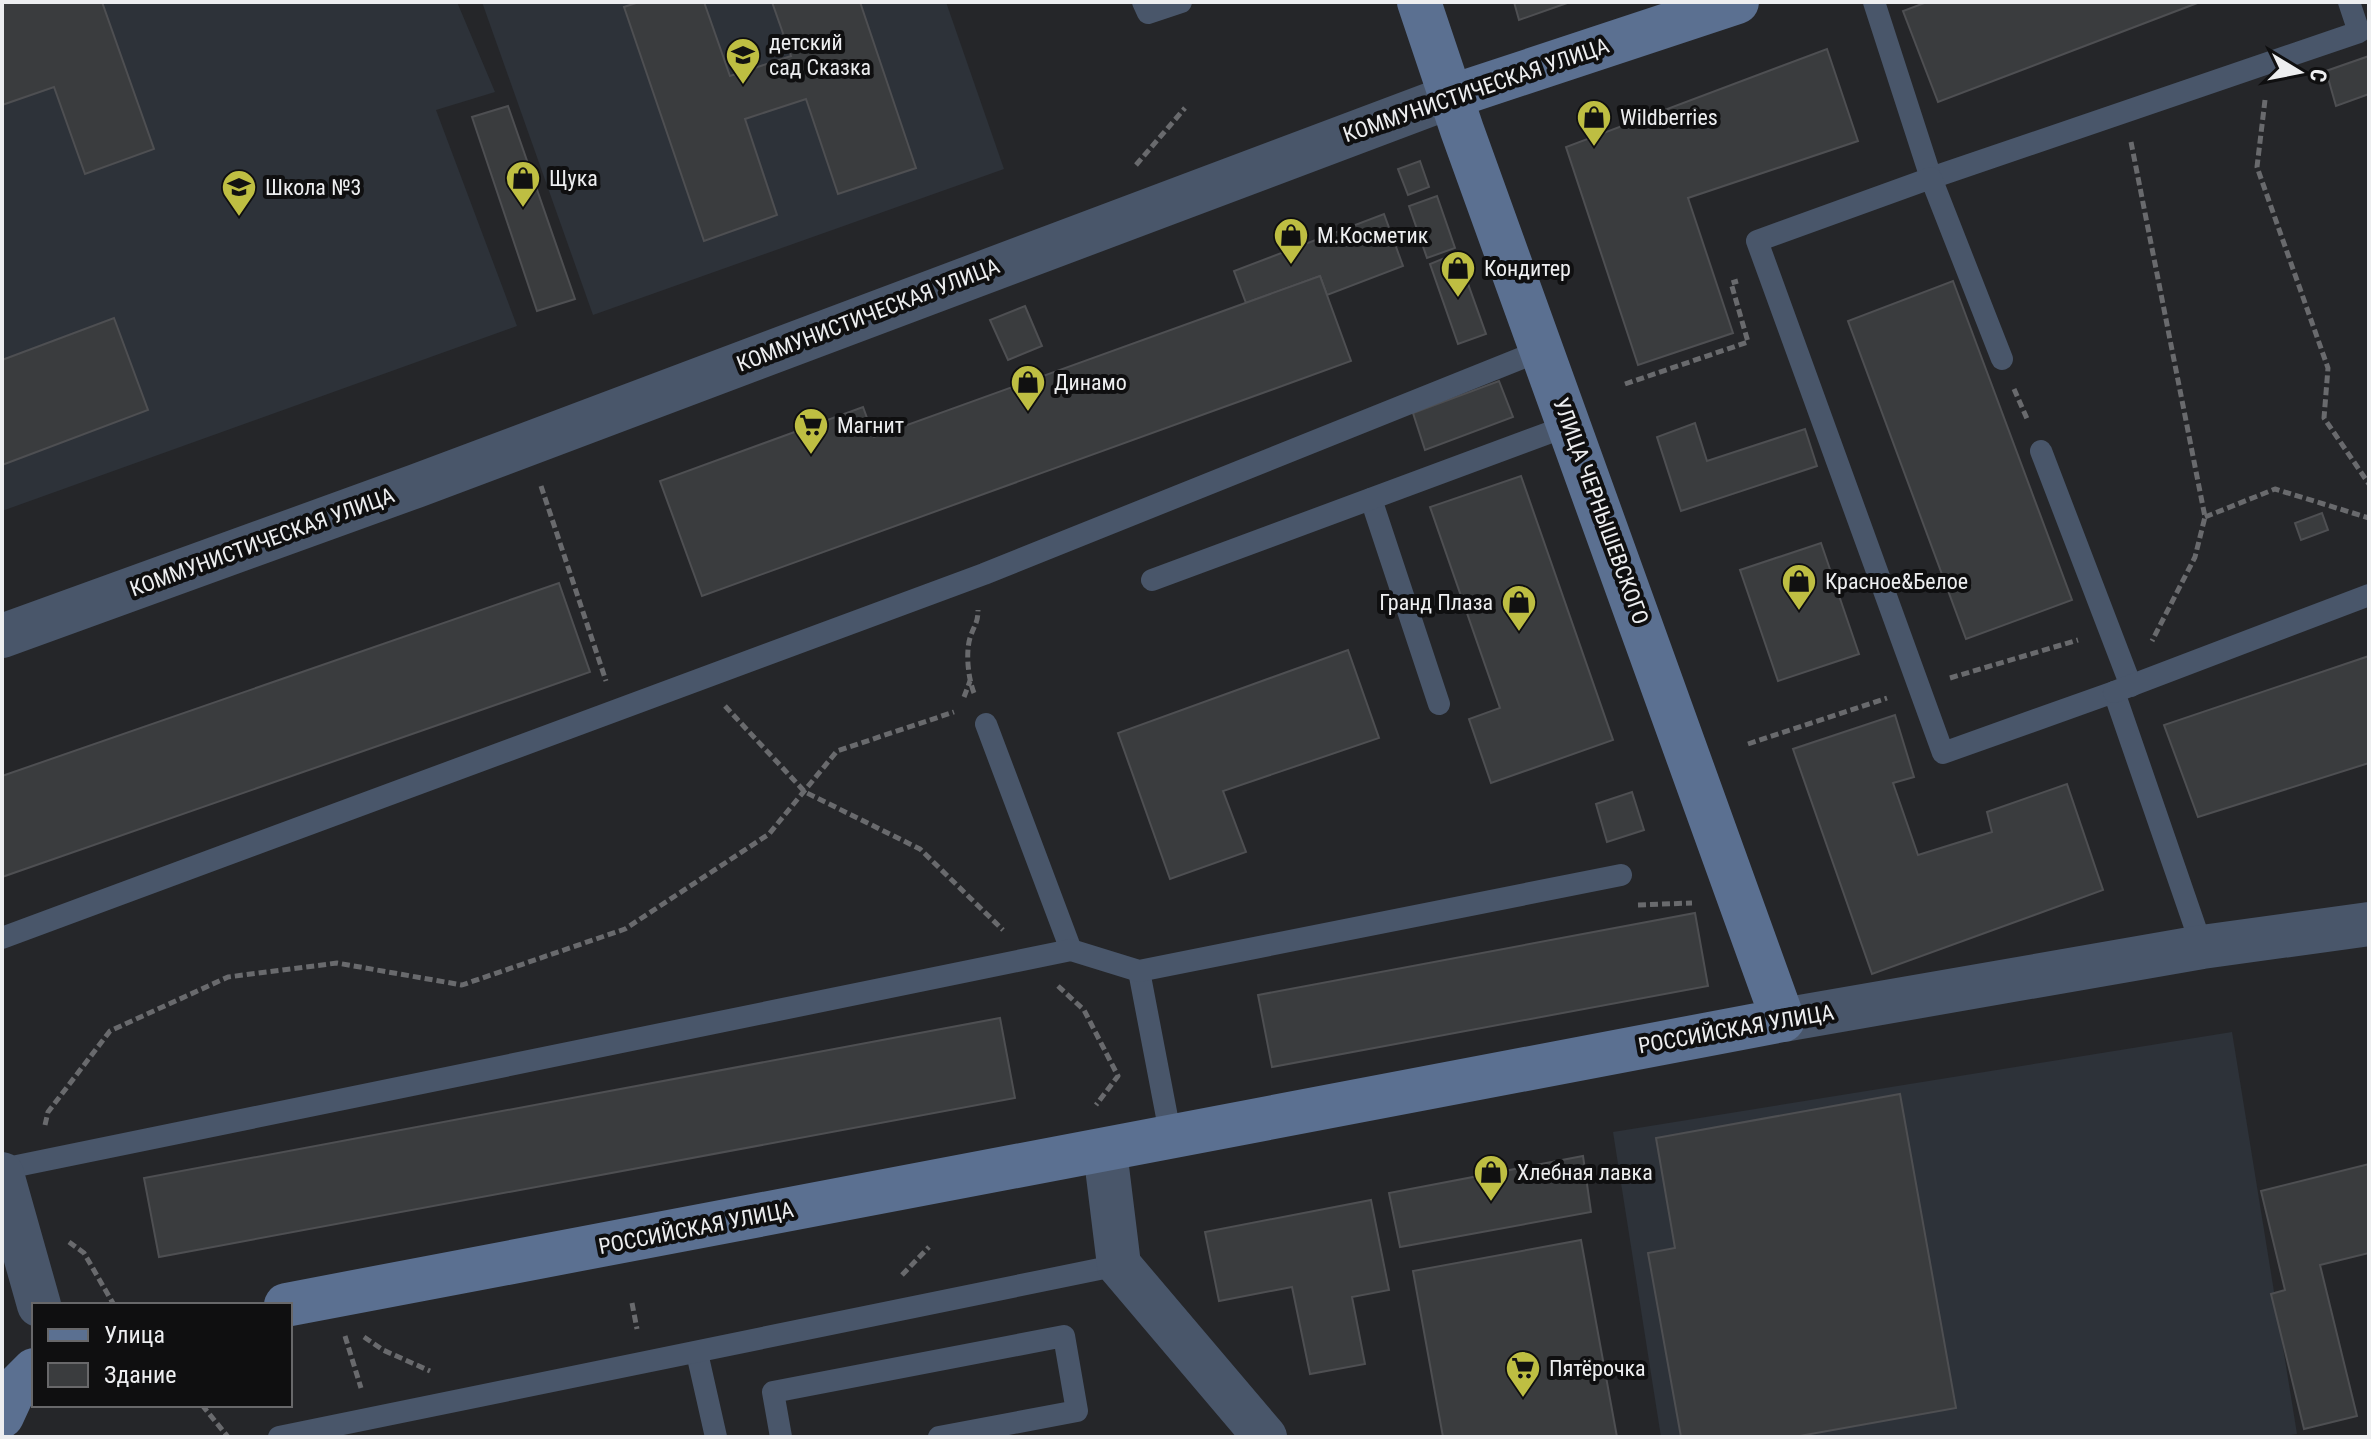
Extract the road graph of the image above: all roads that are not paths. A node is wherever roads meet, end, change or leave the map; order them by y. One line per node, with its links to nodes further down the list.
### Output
1 (1143, 2): 2 (lane)
2 (1181, 2)
3 (1419, 2): 8 (main road, УЛИЦА ЧЕРНЫШЕВСКОГО)
4 (1737, 2): 8 (main road, КОММУНИСТИЧЕСКАЯ УЛИЦА)
5 (1874, 2): 9 (lane)
6 (2349, 2): 7 (lane)
7 (2364, 30): 9 (lane)
8 (1450, 97): 10 (main road, УЛИЦА ЧЕРНЫШЕВСКОГО); 17 (street, КОММУНИСТИЧЕСКАЯ УЛИЦА)
9 (1931, 178): 11 (lane); 18 (lane)
10 (1542, 350): 12 (main road, УЛИЦА ЧЕРНЫШЕВСКОГО); 23 (lane)
11 (2002, 359)
12 (1570, 425): 14 (lane); 27 (main road, УЛИЦА ЧЕРНЫШЕВСКОГО)
13 (2041, 451): 18 (lane)
14 (1371, 499): 15 (lane); 19 (lane)
15 (1152, 580)
16 (2369, 595): 18 (lane)
17 (2, 636)
18 (2123, 689): 24 (lane)
19 (1439, 704)
20 (986, 724): 25 (lane)
21 (1615, 876): 26 (lane)
22 (2369, 924): 24 (street, РОССИЙСКАЯ УЛИЦА)
23 (2, 938)
24 (2202, 947): 27 (street, РОССИЙСКАЯ УЛИЦА)
25 (1071, 950): 26 (lane); 30 (lane)
26 (1139, 971): 28 (lane)
27 (1783, 1020): 28 (main road, РОССИЙСКАЯ УЛИЦА)
28 (1171, 1138): 29 (main road, РОССИЙСКАЯ УЛИЦА)
29 (1105, 1151): 31 (street); 33 (main road, РОССИЙСКАЯ УЛИЦА)
30 (14, 1168): 32 (street)
31 (1119, 1265): 34 (lane); 39 (street)
32 (39, 1303)
33 (292, 1304)
34 (697, 1353): 35 (lane); 36 (lane)
35 (279, 1437)
36 (716, 1437)
37 (781, 1437): 38 (lane)
38 (939, 1437)
39 (1265, 1437)

